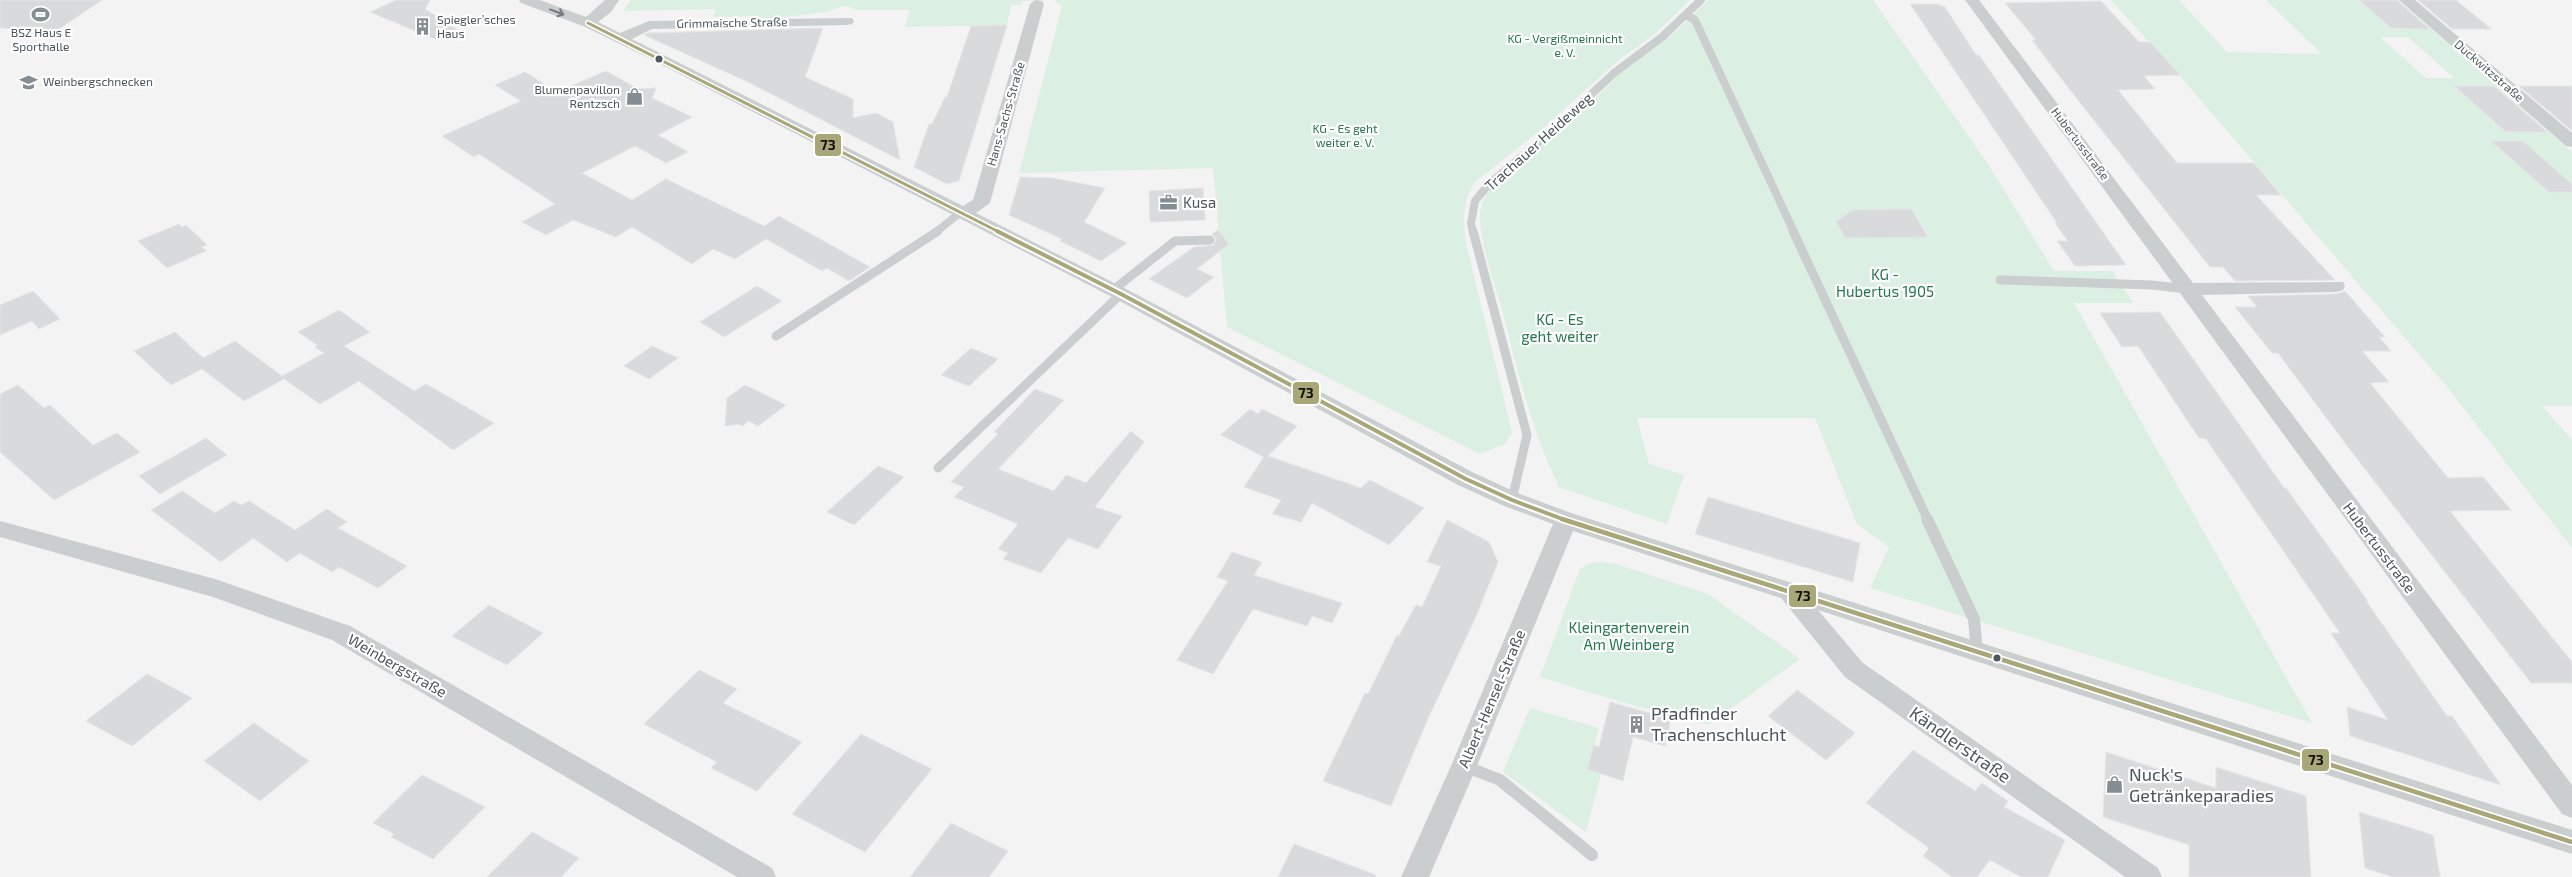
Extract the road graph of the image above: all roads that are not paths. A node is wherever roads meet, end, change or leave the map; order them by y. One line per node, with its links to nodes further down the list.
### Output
1 (526, 0): 9 (street, one-way to 9)
2 (612, 0): 9 (street)
3 (1701, 0): 7 (lane, Trachauer Heideweg)
4 (1972, 0): 16 (street, Hubertusstraße)
5 (2406, 0): 11 (street, Duckwitzstraße)
6 (1037, 4): 12 (street, Hans-Sachs-Straße)
7 (1686, 15): 20 (lane, Trachauer Heideweg); 24 (lane)
8 (847, 21): 10 (street, Grimmaische Straße)
9 (588, 23): 10 (street)
10 (621, 38): 12 (street)
11 (2572, 142)
12 (962, 213): 17 (street); 18 (lane)
13 (1210, 240): 17 (lane)
14 (2000, 280): 16 (lane)
15 (2336, 286): 16 (street)
16 (2187, 289): 26 (street, Hubertusstraße)
17 (1117, 292): 19 (lane); 20 (street)
18 (776, 336)
19 (938, 468)
20 (1512, 500): 21 (street)
21 (1566, 520): 23 (street); 25 (street, Albert-Hensel-Straße)
22 (0, 529): 29 (street, Weinbergstraße)
23 (1791, 594): 24 (street); 31 (street, Kändlerstraße)
24 (1977, 652): 27 (street)
25 (1464, 766): 28 (lane); 30 (street, Albert-Hensel-Straße)
26 (2572, 806)
27 (2572, 842)
28 (1592, 854)
29 (762, 877)
30 (1415, 877)
31 (2148, 877)

